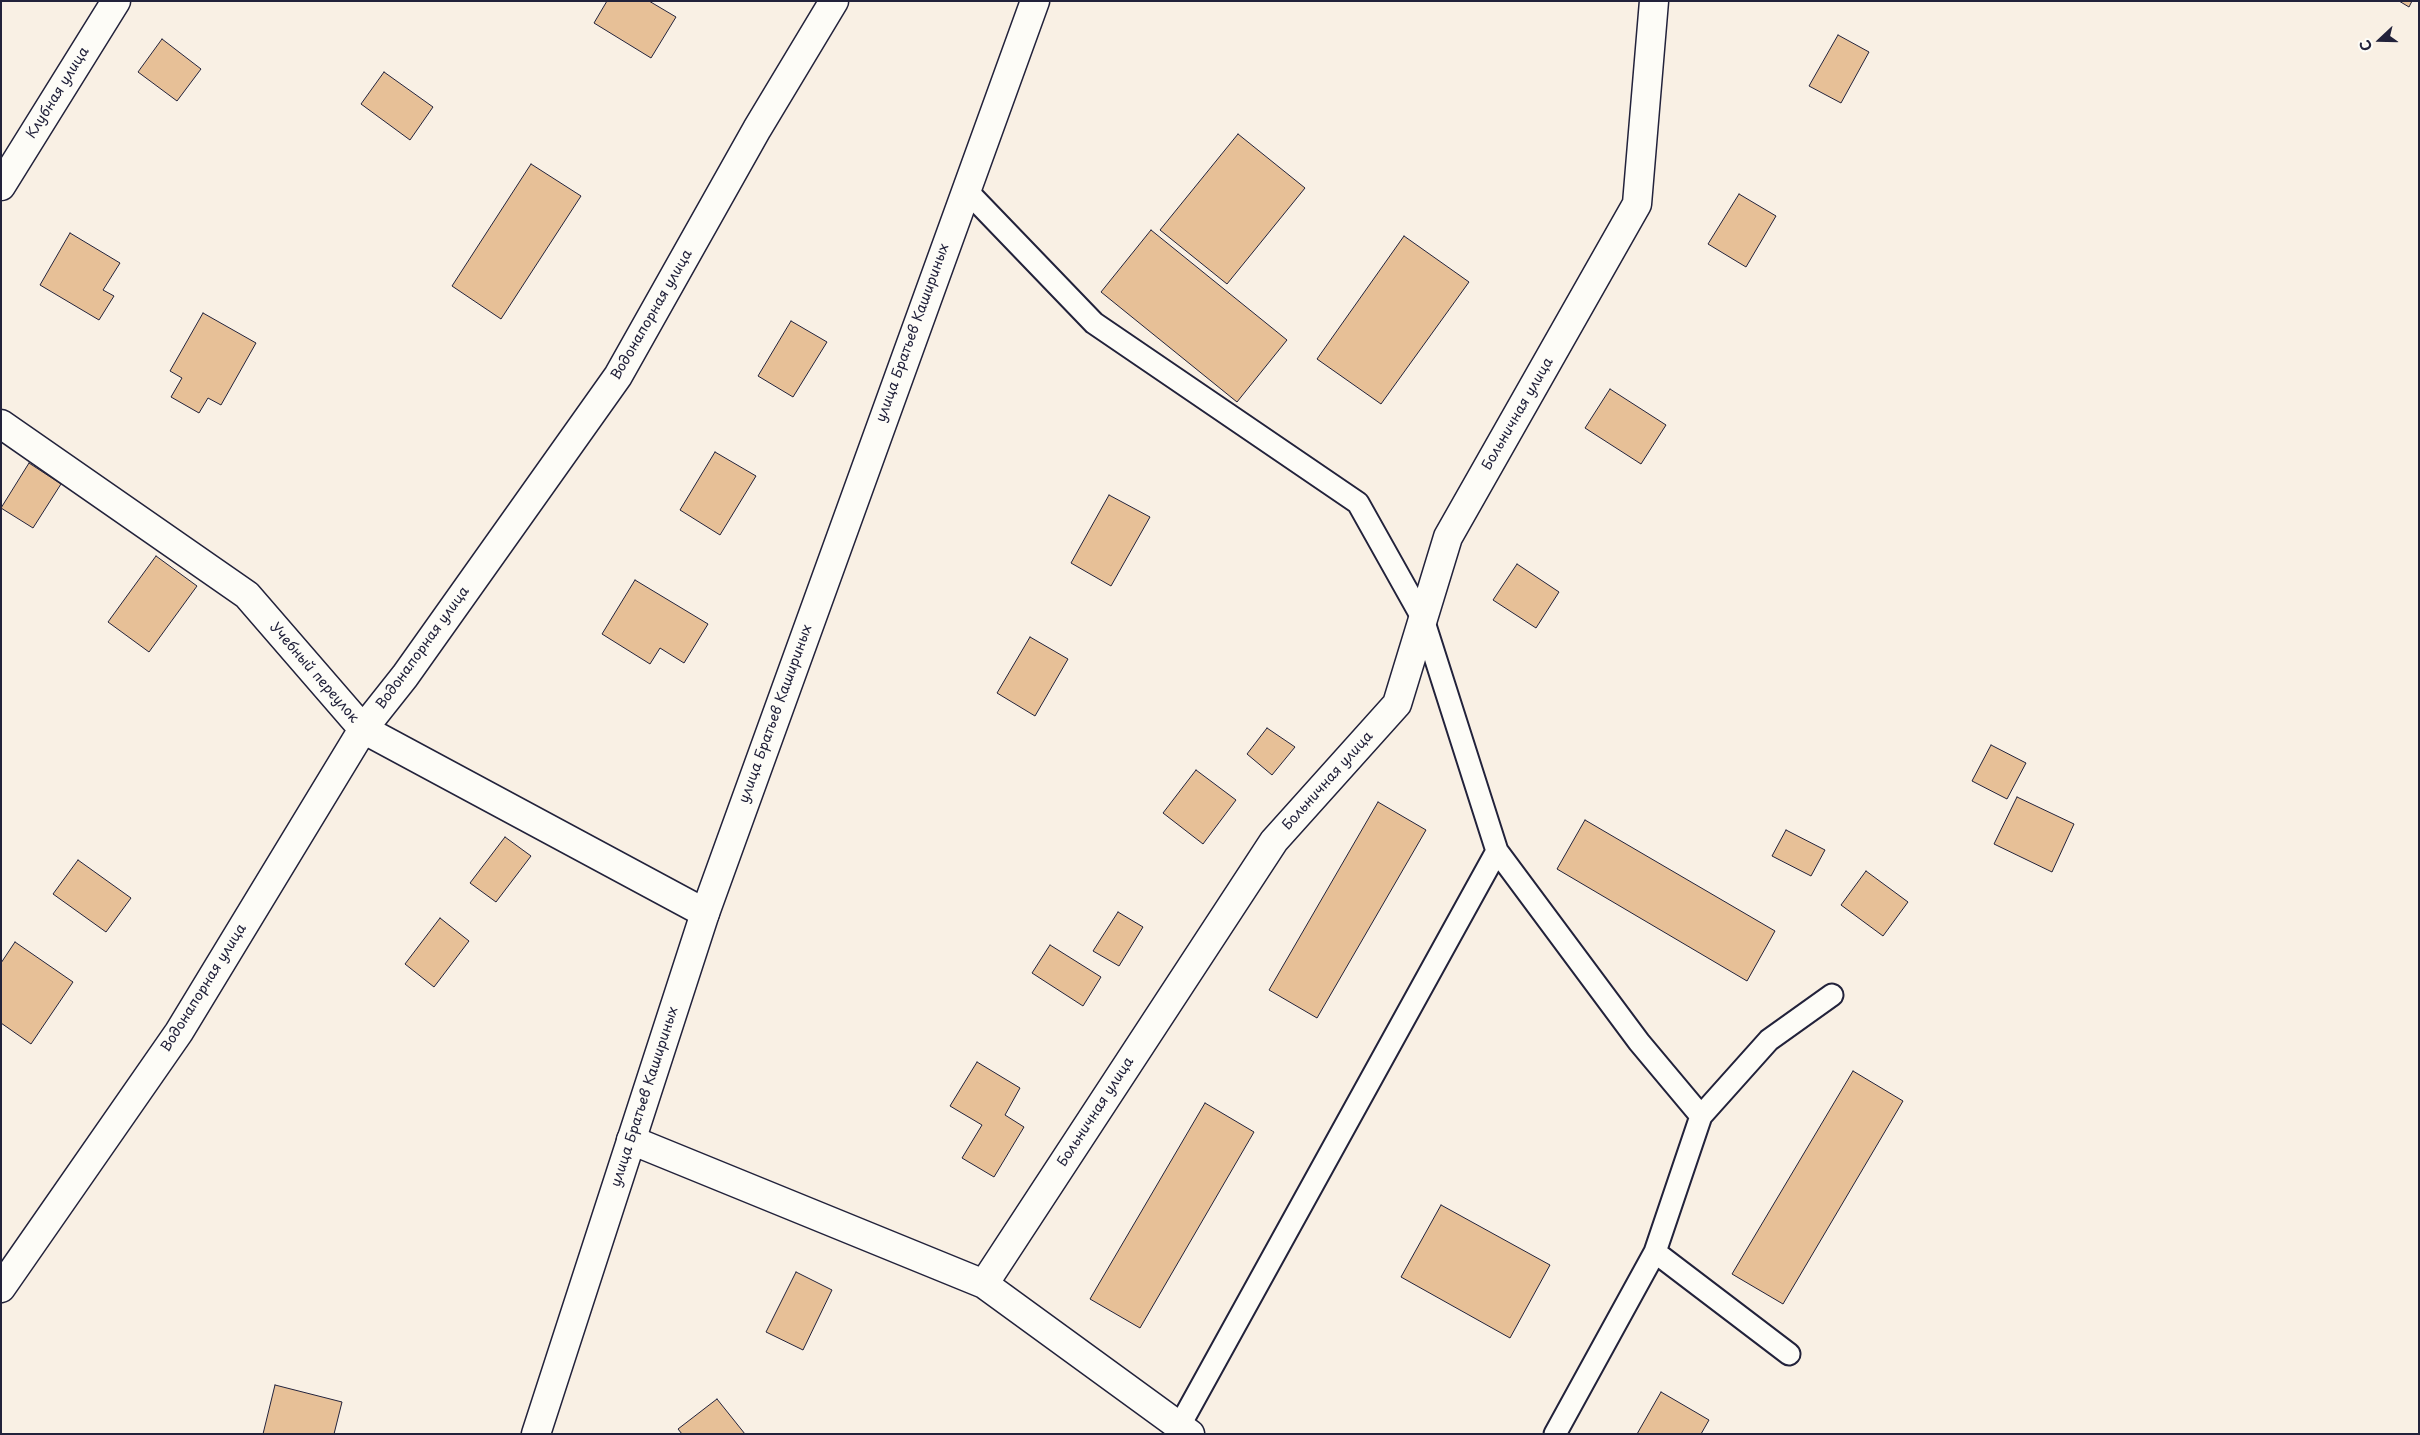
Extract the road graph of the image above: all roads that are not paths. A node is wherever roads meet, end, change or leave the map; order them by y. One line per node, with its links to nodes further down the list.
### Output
1 (116, 1): 5 (street, Клубная улица)
2 (834, 1): 9 (street, Водонапорная улица)
3 (1035, 1): 6 (street, улица Братьев Кашириных)
4 (1654, 1): 8 (street, Больничная улица)
5 (1, 186)
6 (965, 189): 8 (lane); 11 (street, улица Братьев Кашириных)
7 (1, 424): 9 (street, Учебный переулок)
8 (1423, 619): 10 (lane); 16 (street, Больничная улица)
9 (363, 729): 11 (street, Учебный переулок); 17 (street, Водонапорная улица)
10 (1497, 852): 13 (lane); 19 (lane)
11 (705, 913): 14 (street, улица Братьев Кашириных)
12 (1832, 995): 13 (lane)
13 (1700, 1116): 15 (lane)
14 (631, 1140): 16 (street); 20 (street, улица Братьев Кашириных)
15 (1655, 1252): 18 (lane); 21 (lane)
16 (984, 1284): 19 (street)
17 (1, 1288)
18 (1789, 1354)
19 (1185, 1430)
20 (536, 1434)
21 (1555, 1434)

